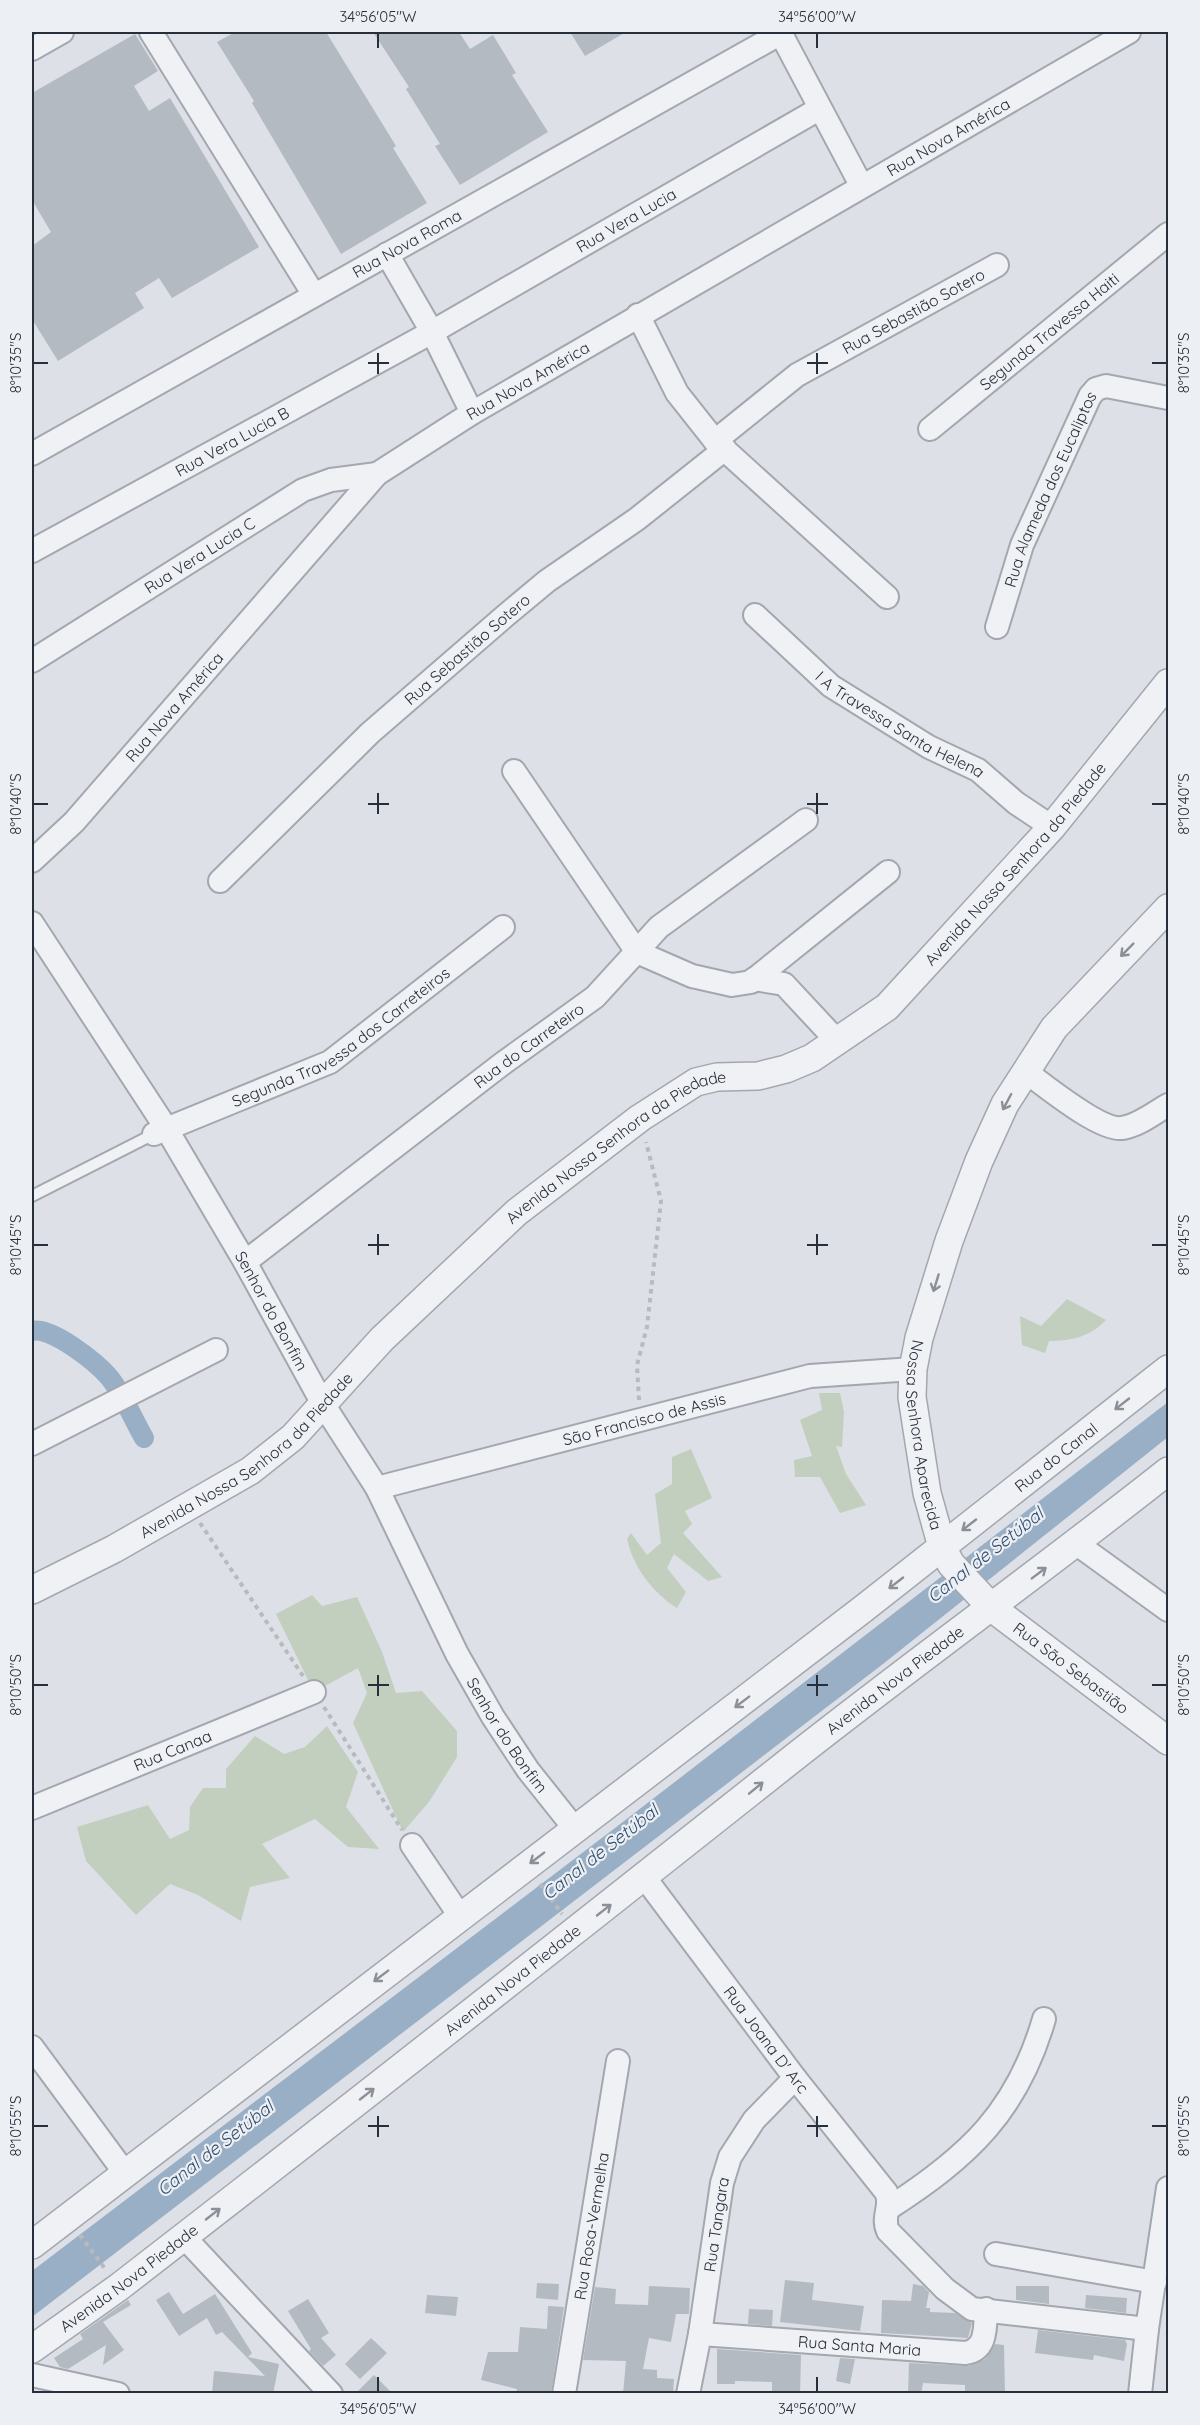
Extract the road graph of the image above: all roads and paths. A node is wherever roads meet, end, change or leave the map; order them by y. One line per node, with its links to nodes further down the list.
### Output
1 (63, 32): 5 (street)
2 (151, 32): 11 (street)
3 (781, 32): 6 (street); 9 (street, Rua Nova Roma)
4 (1129, 32): 7 (street, Rua Nova América)
5 (32, 49)
6 (819, 109): 7 (street); 13 (street, Rua Vera Lucia)
7 (861, 185): 12 (street, Rua Nova América)
8 (1168, 234): 16 (street, Segunda Travessa Haiti)
9 (387, 254): 11 (street, Rua Nova Roma); 13 (street)
10 (997, 265): 17 (street, Rua Sebastião Sotero)
11 (314, 295): 18 (street, Rua Nova Roma)
12 (638, 315): 15 (street, Rua Nova América); 17 (street)
13 (432, 332): 15 (street); 20 (street, Rua Vera Lucia B)
14 (1168, 398): 23 (street, Rua Alameda dos Eucaliptos)
15 (472, 413): 19 (street, Rua Nova América)
16 (930, 429)
17 (720, 445): 21 (street); 31 (street, Rua Sebastião Sotero)
18 (32, 454)
19 (377, 474): 24 (street, Rua Vera Lucia C); 29 (street, Rua Nova América)
20 (32, 551)
21 (887, 597)
22 (755, 615): 28 (street, I A Travessa Santa Helena)
23 (997, 627)
24 (32, 661)
25 (1168, 683): 28 (street, Avenida Nossa Senhora da Piedade)
26 (514, 771): 35 (street)
27 (806, 820): 35 (street, Rua do Carreteiro)
28 (1052, 827): 37 (street, Avenida Nossa Senhora da Piedade)
29 (32, 861)
30 (888, 873): 36 (street)
31 (220, 881)
32 (1168, 908): 38 (street, Nossa Senhora Aparecida, one-way to 38)
33 (32, 922): 41 (street, Senhor do Bonfim)
34 (503, 927): 41 (street, Segunda Travessa dos Carreteiros)
35 (637, 952): 36 (street); 43 (street, Rua do Carreteiro)
36 (754, 979): 37 (street)
37 (838, 1042): 40 (street, Avenida Nossa Senhora da Piedade)
38 (1025, 1071): 39 (street); 45 (street, Nossa Senhora Aparecida, one-way to 45)
39 (1168, 1105)
40 (640, 1118): 47 (street, Avenida Nossa Senhora da Piedade); 48 (path)
41 (159, 1131): 42 (lane); 43 (street, Senhor do Bonfim)
42 (32, 1196)
43 (245, 1262): 47 (street, Senhor do Bonfim)
44 (216, 1350): 49 (street)
45 (913, 1369): 48 (street, São Francisco de Assis); 53 (street, Nossa Senhora Aparecida)
46 (1168, 1369): 53 (street, Rua do Canal, one-way to 53)
47 (323, 1404): 51 (street, Senhor do Bonfim); 54 (street, Avenida Nossa Senhora da Piedade)
48 (640, 1419): 51 (street, São Francisco de Assis)
49 (32, 1444)
50 (1168, 1471): 52 (street)
51 (377, 1488): 60 (street, Senhor do Bonfim)
52 (1077, 1544): 55 (street, one-way to 52); 56 (street)
53 (947, 1555): 55 (street, Nossa Senhora Aparecida); 60 (street, one-way to 60)
54 (32, 1590)
55 (985, 1600): 58 (street, Rua São Sebastião); 62 (street, Avenida Nova Piedade, one-way to 55)
56 (1168, 1610)
57 (314, 1692): 59 (street, Rua Canaa)
58 (1168, 1741)
59 (32, 1808)
60 (575, 1829): 65 (street, one-way to 65)
61 (412, 1845): 65 (street)
62 (645, 1878): 69 (street, Rua Joana D' Arc); 74 (street, Avenida Nova Piedade, one-way to 62)
63 (539, 1884): 64 (path)
64 (562, 1914)
65 (460, 1916): 70 (street, one-way to 70)
66 (1044, 2019): 72 (street)
67 (32, 2047): 70 (street)
68 (618, 2061): 86 (street, Rua Rosa-Vermelha)
69 (795, 2078): 72 (street, Rua Joana D' Arc); 81 (street, Rua Tangara)
70 (125, 2173): 75 (street)
71 (1168, 2188): 78 (street)
72 (889, 2208): 79 (street, Rua Joana D' Arc)
73 (74, 2226): 77 (path)
74 (184, 2237): 82 (street, Avenida Nova Piedade); 84 (street)
75 (32, 2245)
76 (996, 2254): 78 (street)
77 (112, 2277)
78 (1155, 2282): 80 (street)
79 (986, 2309): 80 (street, Rua Joana D' Arc); 81 (street, Rua Santa Maria)
80 (1147, 2329): 88 (street)
81 (700, 2334): 87 (street, Rua Tangara)
82 (32, 2349)
83 (32, 2375): 85 (street)
84 (328, 2392)
85 (118, 2394)
86 (564, 2394)
87 (687, 2394)
88 (1140, 2394)

